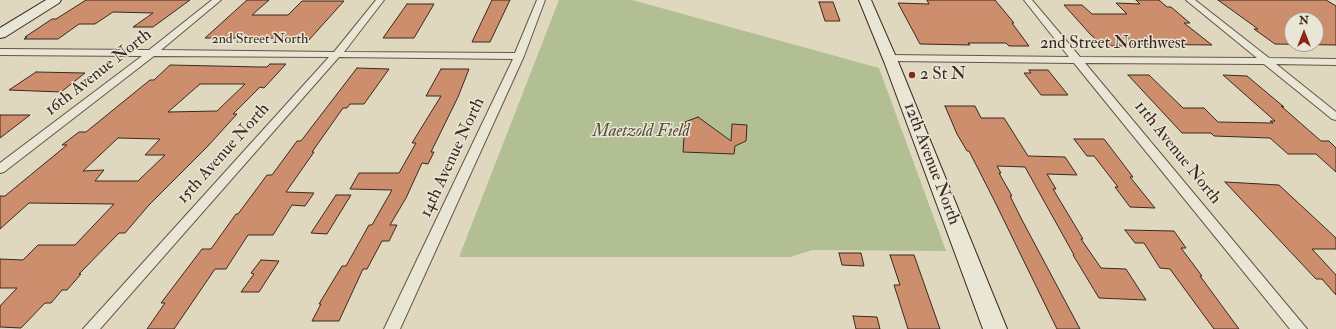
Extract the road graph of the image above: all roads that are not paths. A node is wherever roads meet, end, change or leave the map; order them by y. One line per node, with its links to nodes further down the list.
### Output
1 (55, 0): 8 (street)
2 (217, 0): 10 (street, 16th Avenue North)
3 (380, 0): 11 (street, 15th Avenue North)
4 (541, 0): 12 (street, 14th Avenue North)
5 (865, 0): 13 (street, 12th Avenue North)
6 (1028, 0): 14 (street, 11th Avenue North)
7 (1190, 0): 15 (street)
8 (0, 34)
9 (0, 52): 10 (street, 2nd Street North)
10 (152, 53): 11 (street, 2nd Street North); 18 (street, 16th Avenue North)
11 (337, 54): 12 (street, 2nd Street North); 19 (street, 15th Avenue North)
12 (520, 56): 20 (street, 14th Avenue North)
13 (890, 58): 14 (street, 2nd Street Northwest); 21 (street, 12th Avenue North)
14 (1078, 60): 15 (street, 2nd Street Northwest); 22 (street, 11th Avenue North)
15 (1266, 61): 16 (street, 2nd Street Northwest); 17 (street)
16 (1336, 62)
17 (1336, 117)
18 (0, 169)
19 (92, 329)
20 (392, 329)
21 (995, 329)
22 (1299, 329)

